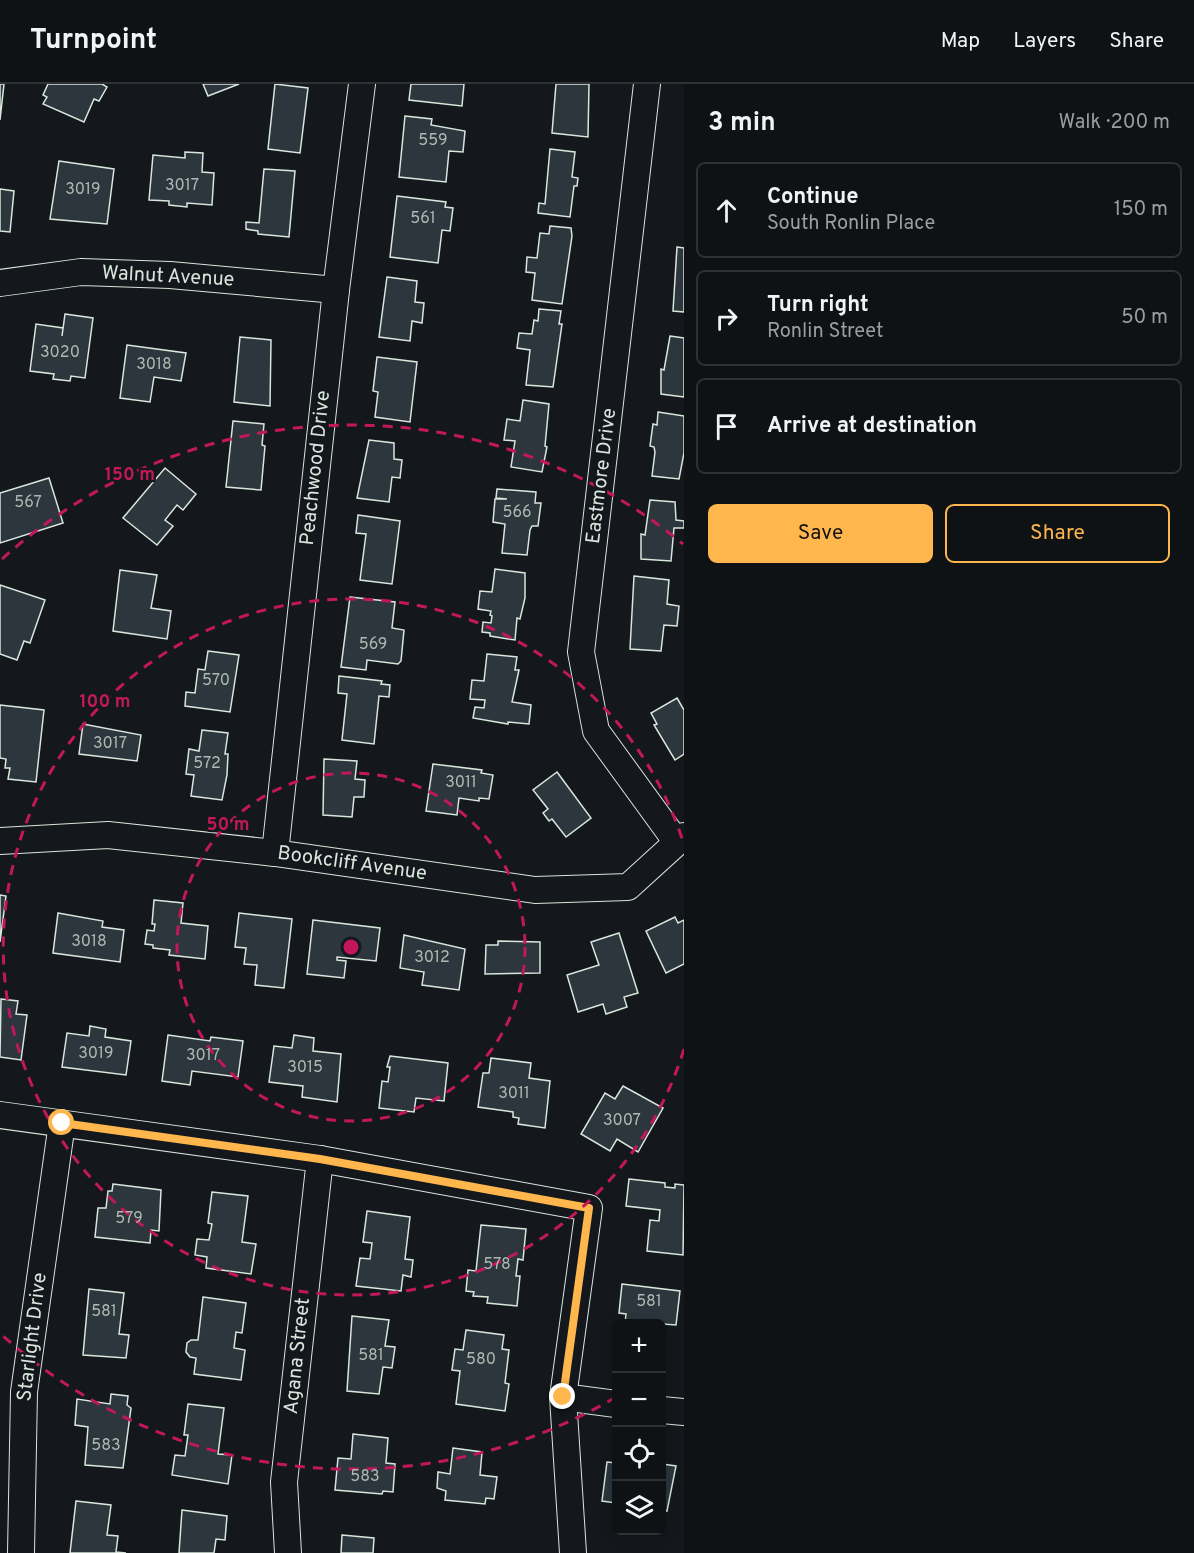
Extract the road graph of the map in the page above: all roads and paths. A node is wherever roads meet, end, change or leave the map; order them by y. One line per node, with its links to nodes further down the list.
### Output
1 (362, 84): 4 (street, Peachwood Drive)
2 (647, 84): 5 (street, Eastmore Drive)
3 (0, 283): 4 (street, Walnut Avenue)
4 (336, 290): 7 (street, Peachwood Drive)
5 (680, 839): 7 (street, Bookcliff Avenue)
6 (0, 841): 7 (street, Bookcliff Avenue)
7 (274, 853)
8 (0, 1115): 9 (street)
9 (62, 1123): 10 (street); 15 (street, Starlight Drive)
10 (320, 1159): 11 (street); 16 (street, Agana Street)
11 (563, 1397): 12 (street); 17 (street)
12 (612, 1403)
13 (666, 1411): 14 (street)
14 (684, 1413)
15 (21, 1553)
16 (288, 1553)
17 (573, 1553)

